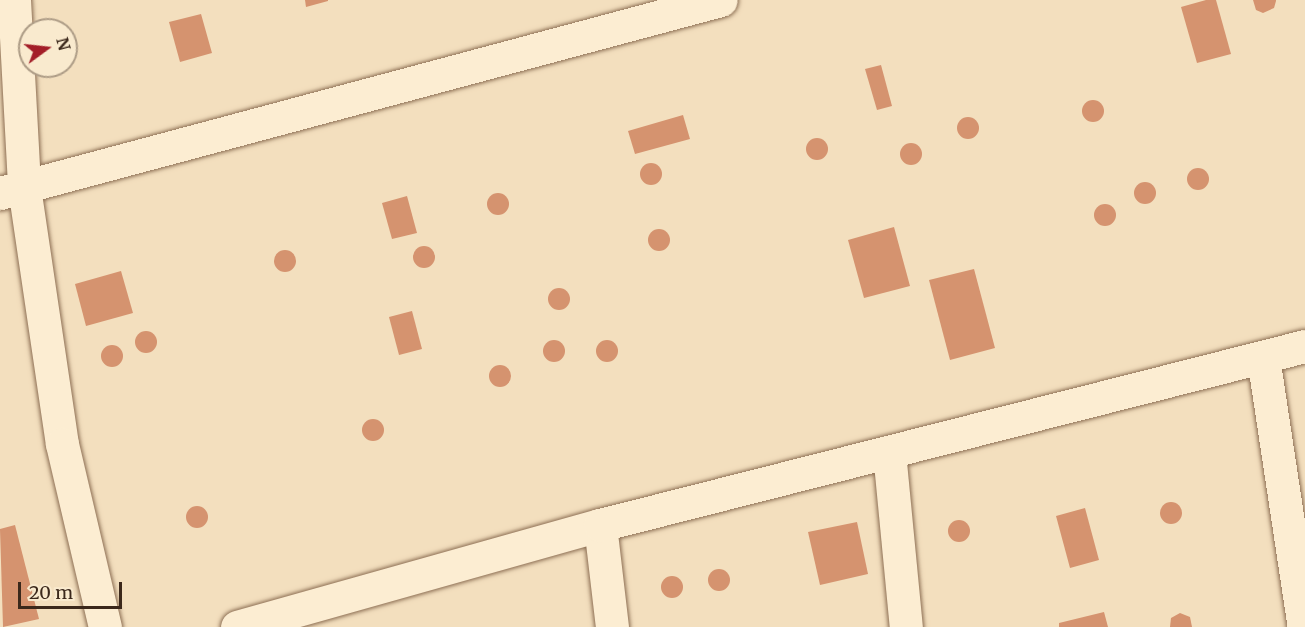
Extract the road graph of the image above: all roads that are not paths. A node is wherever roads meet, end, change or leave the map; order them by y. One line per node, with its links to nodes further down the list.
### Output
1 (14, 0): 3 (street)
2 (721, 0): 3 (street)
3 (12, 190): 8 (street)
4 (1305, 346): 5 (street)
5 (1263, 357): 6 (street); 12 (street)
6 (889, 452): 7 (street); 11 (street)
7 (600, 525): 9 (street); 10 (street)
8 (105, 627)
9 (237, 627)
10 (612, 627)
11 (906, 627)
12 (1304, 627)

